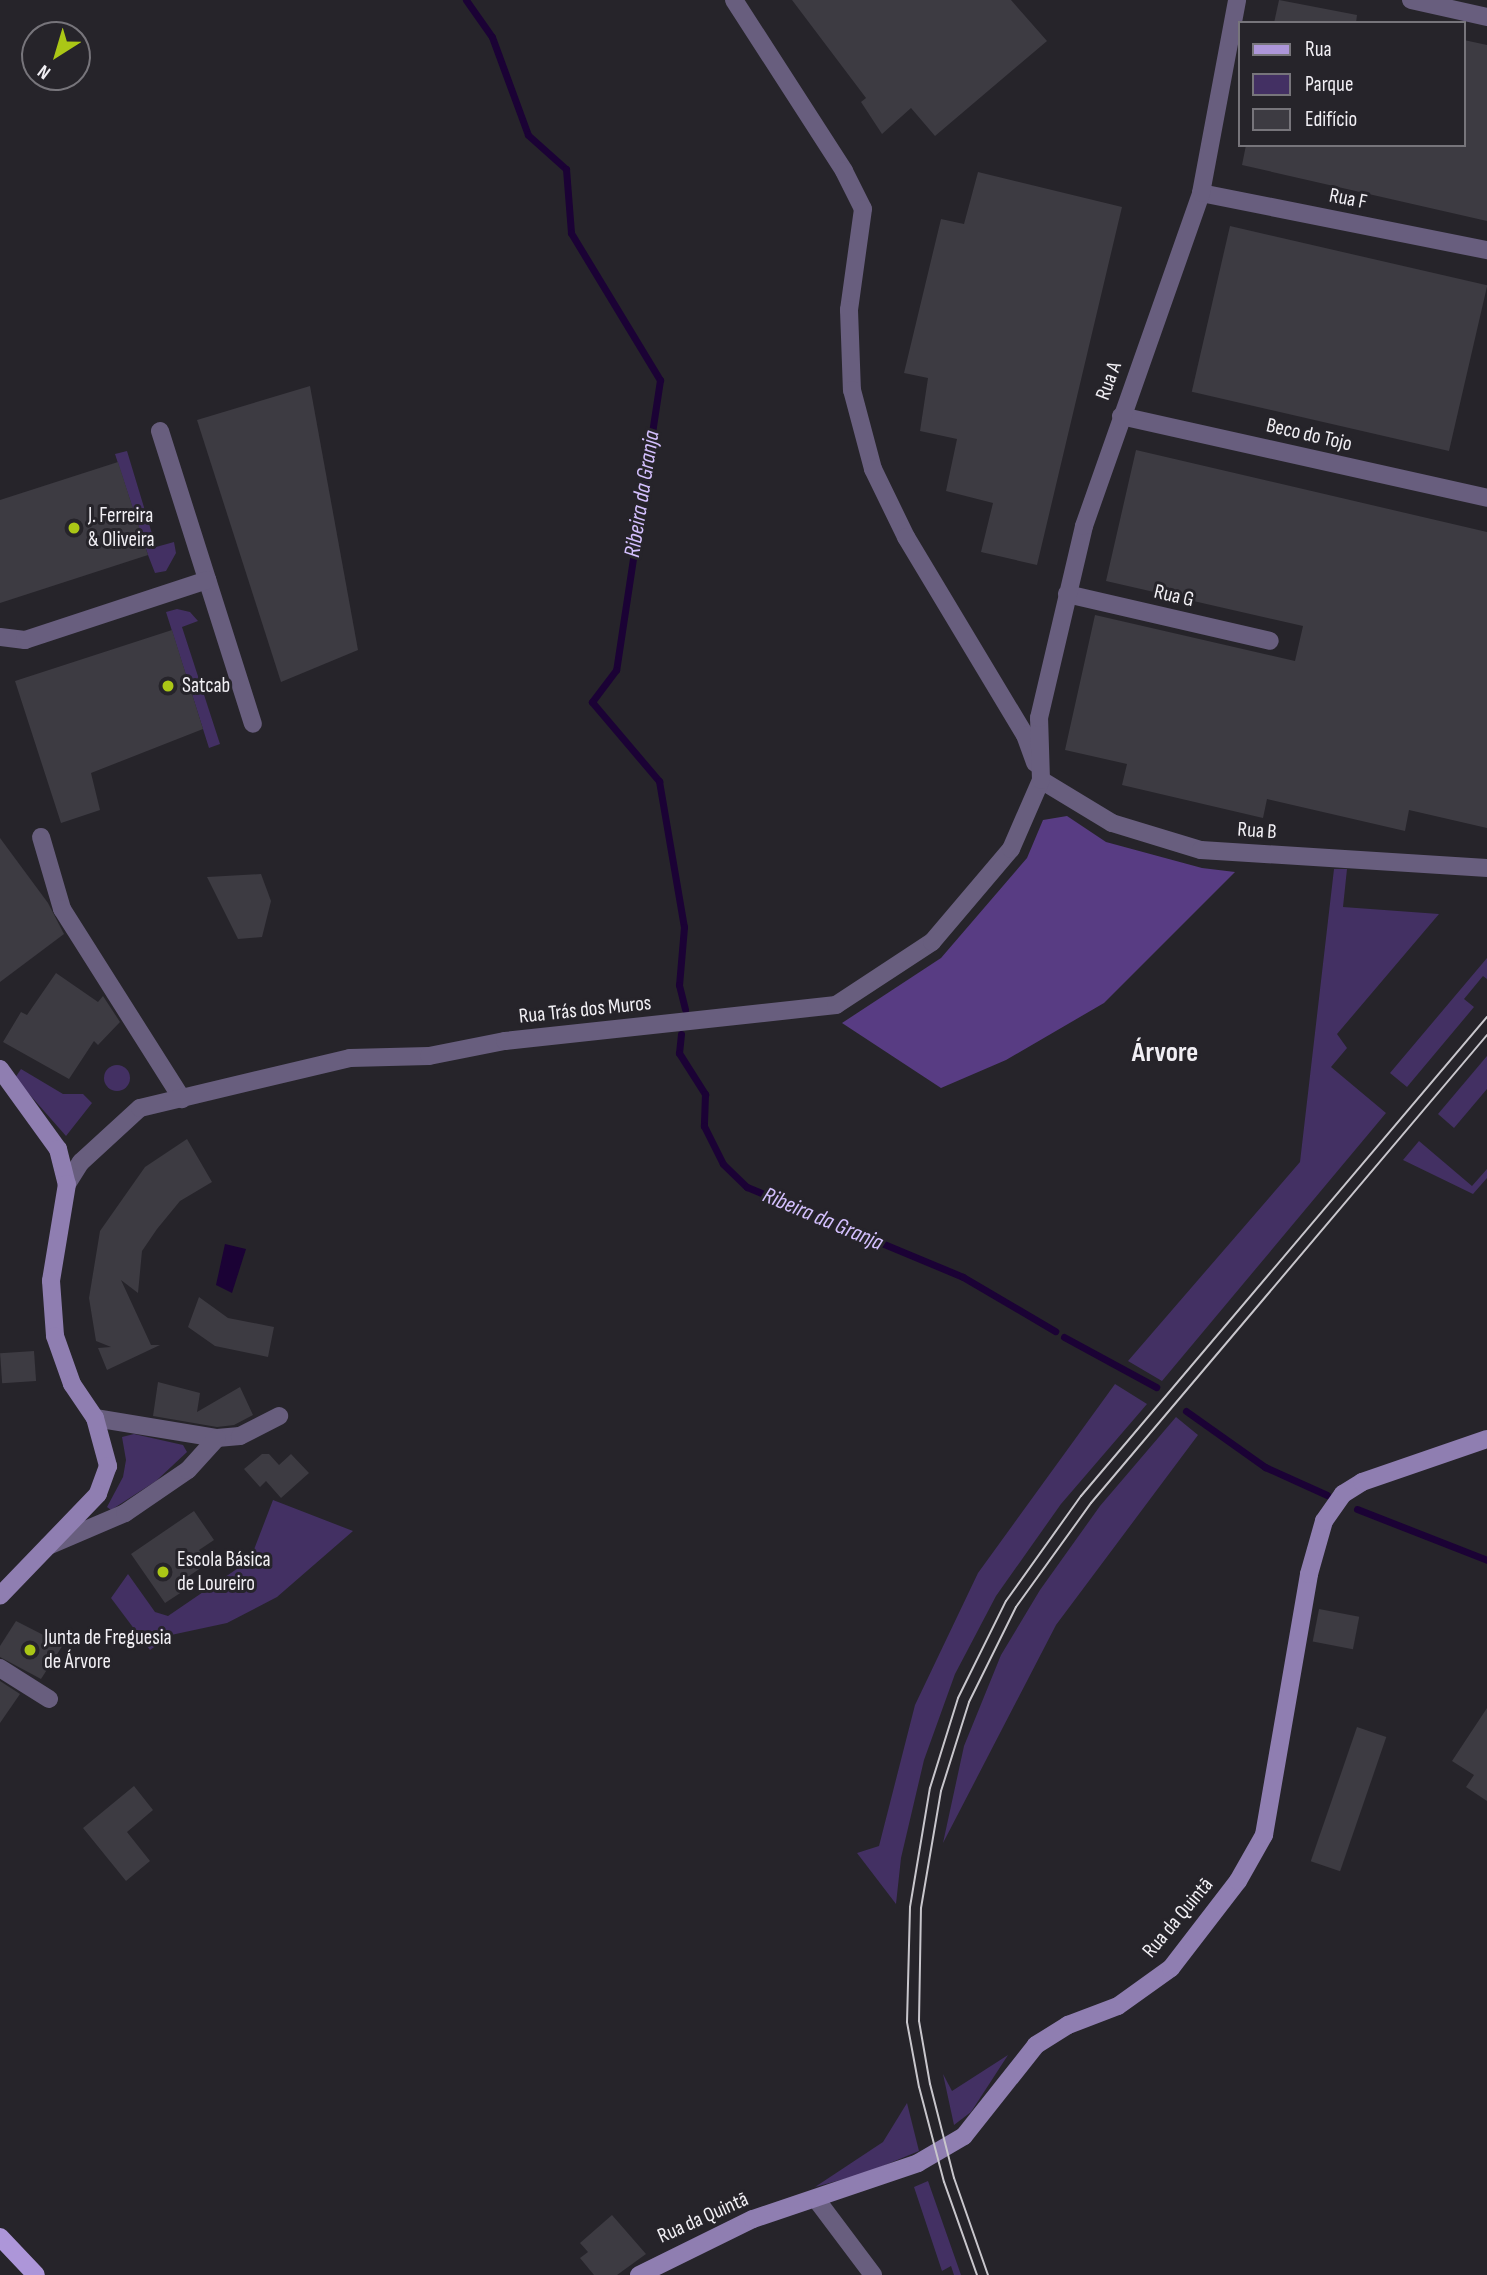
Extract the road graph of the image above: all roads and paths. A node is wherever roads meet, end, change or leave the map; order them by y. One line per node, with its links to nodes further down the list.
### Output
1 (734, 0): 15 (street)
2 (1237, 0): 5 (street, Rua A)
3 (1411, 0): 4 (street)
4 (1487, 17)
5 (1201, 193): 6 (street, Rua F); 7 (street, Rua A)
6 (1487, 250)
7 (1121, 416): 9 (street, Beco do Tojo); 11 (street, Rua A)
8 (160, 430): 10 (street)
9 (1487, 498)
10 (207, 580): 12 (street); 14 (street)
11 (1067, 594): 13 (street, Rua G); 15 (street, Rua A)
12 (0, 637)
13 (1270, 642)
14 (253, 724)
15 (1041, 780): 17 (street, Rua B); 19 (street, Rua Trás dos Muros)
16 (41, 837): 19 (street)
17 (1487, 869)
18 (0, 1069): 20 (street)
19 (182, 1099): 20 (street, Rua Trás dos Muros)
20 (66, 1184): 22 (street)
21 (279, 1416): 23 (street)
22 (95, 1418): 23 (street); 25 (street)
23 (217, 1438): 25 (street)
24 (1487, 1439): 29 (street, Rua da Quintã)
25 (48, 1546): 26 (street)
26 (0, 1596)
27 (0, 1668): 28 (street)
28 (49, 1699)
29 (816, 2199): 32 (street, Rua da Quintã); 33 (street)
30 (0, 2236): 31 (main road)
31 (37, 2275)
32 (639, 2275)
33 (873, 2275)

